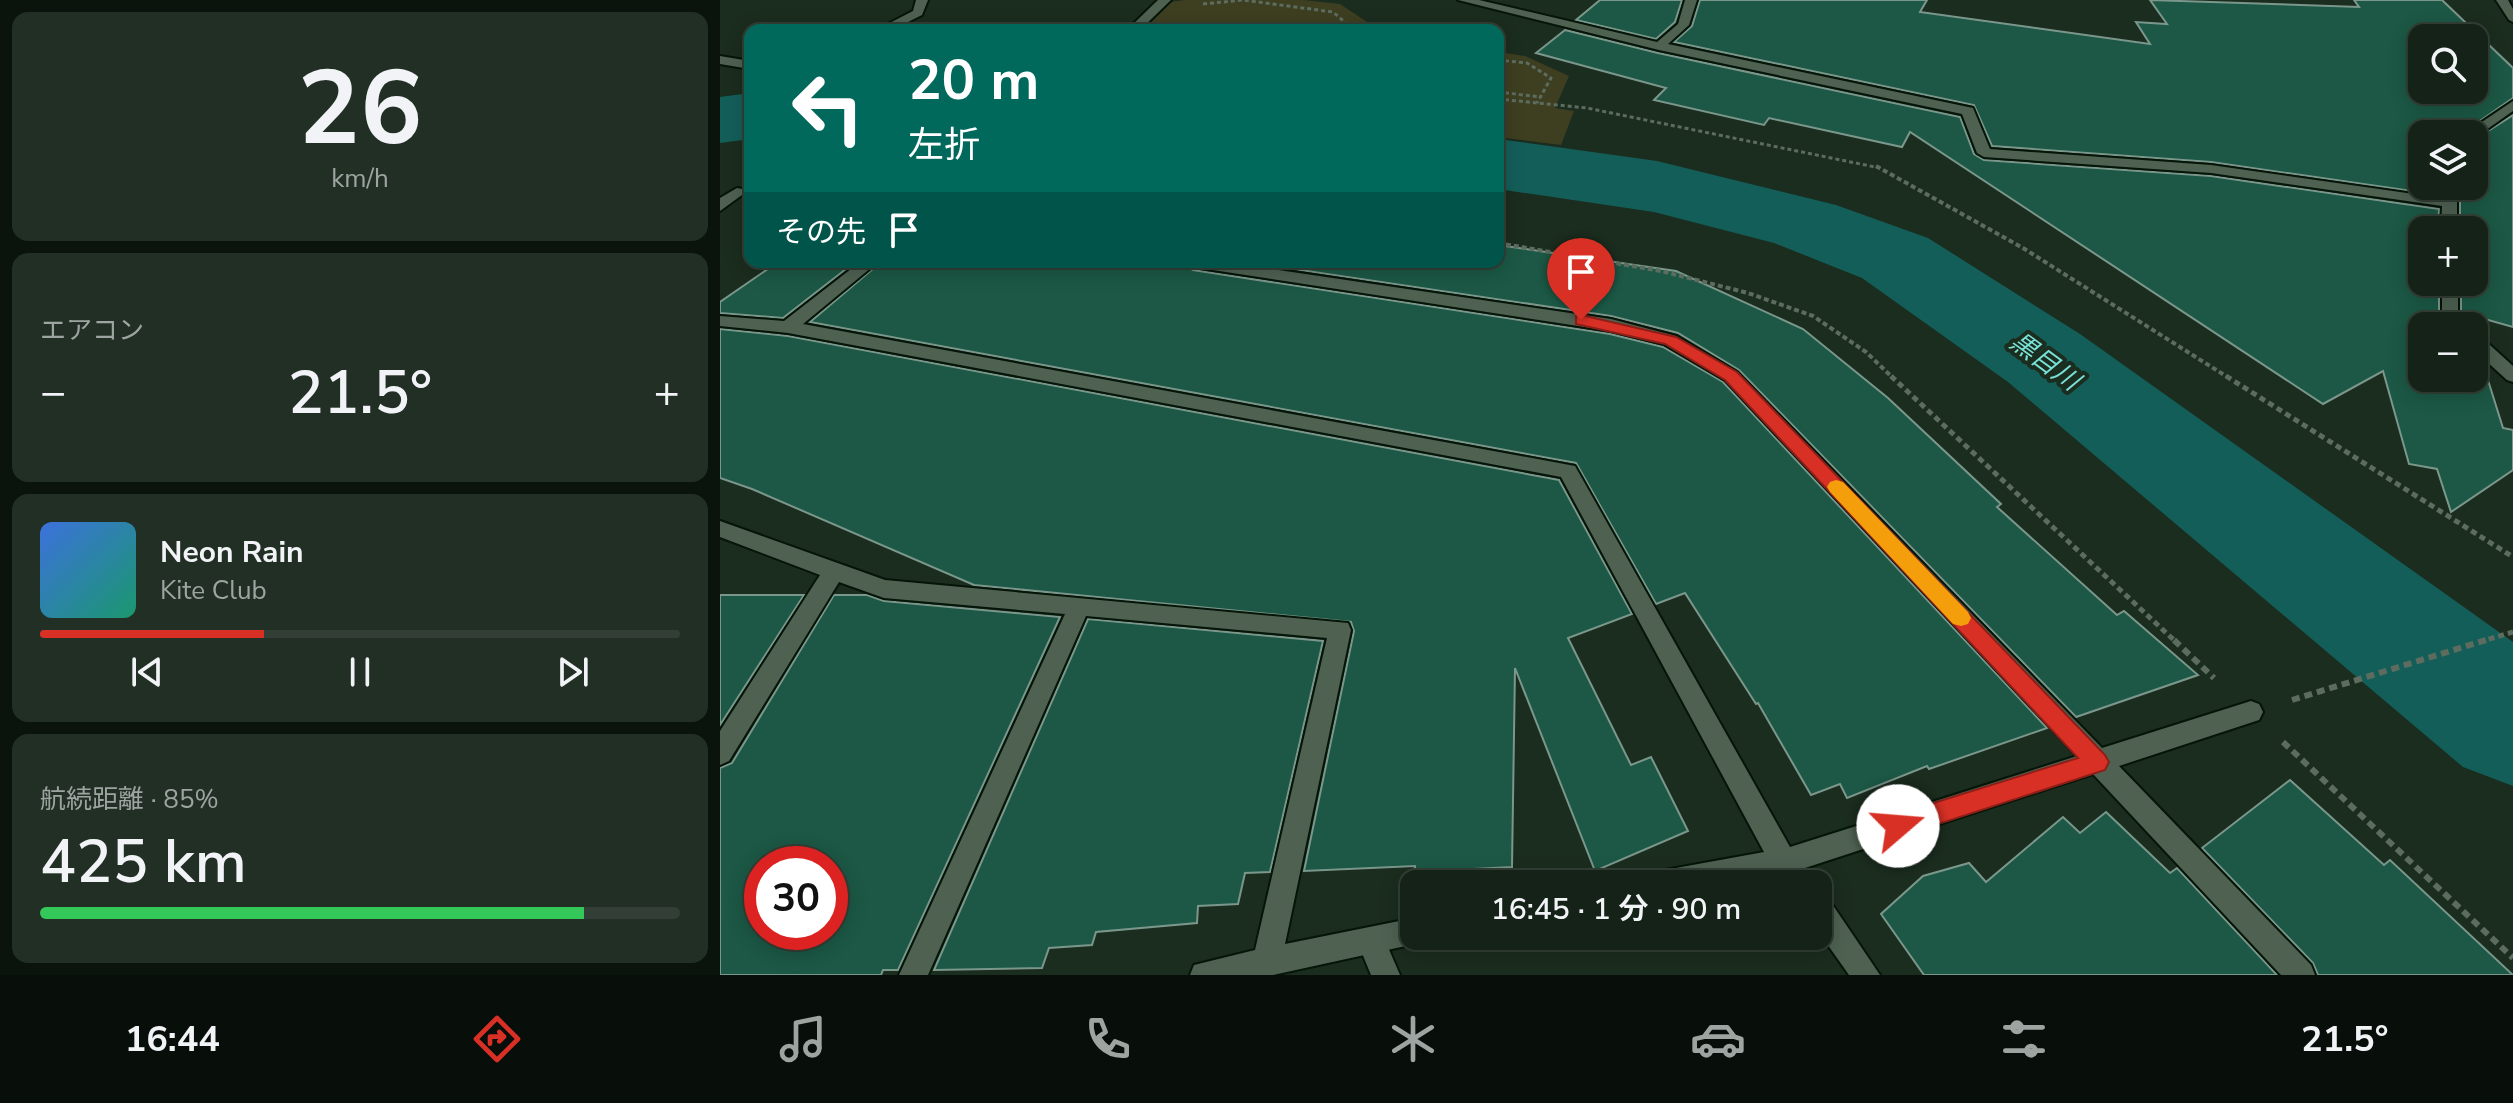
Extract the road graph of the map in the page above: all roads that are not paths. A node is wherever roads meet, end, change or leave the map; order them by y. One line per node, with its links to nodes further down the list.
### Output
1 (922, 0): 7 (street)
2 (1464, 0): 9 (street)
3 (1691, 0): 9 (street)
4 (2502, 0): 6 (street)
5 (1160, 4): 8 (street)
6 (2513, 18)
7 (895, 24)
8 (1139, 24)
9 (1659, 46): 16 (street)
10 (720, 60): 11 (street)
11 (744, 64)
12 (2513, 106): 13 (street)
13 (2488, 123)
14 (737, 192): 17 (street)
15 (2449, 200): 16 (street)
16 (2449, 203): 18 (street)
17 (720, 206)
18 (2449, 216)
19 (862, 268): 22 (street)
20 (1233, 268): 30 (street)
21 (720, 321): 22 (street)
22 (788, 327): 31 (street)
23 (2488, 353): 24 (street)
24 (2513, 376)
25 (720, 529): 26 (street)
26 (834, 571): 27 (street); 29 (street)
27 (1080, 606): 37 (street); 38 (street)
28 (2251, 712): 30 (street)
29 (720, 753)
30 (2097, 762): 31 (street); 42 (street)
31 (1784, 862): 32 (street); 33 (street)
32 (1741, 870)
33 (1790, 870)
34 (1832, 928): 41 (street)
35 (1400, 935): 36 (street)
36 (1371, 941): 37 (street); 40 (street)
37 (1267, 962): 39 (street)
38 (913, 975)
39 (1204, 975)
40 (1386, 975)
41 (1866, 975)
42 (2301, 975)

